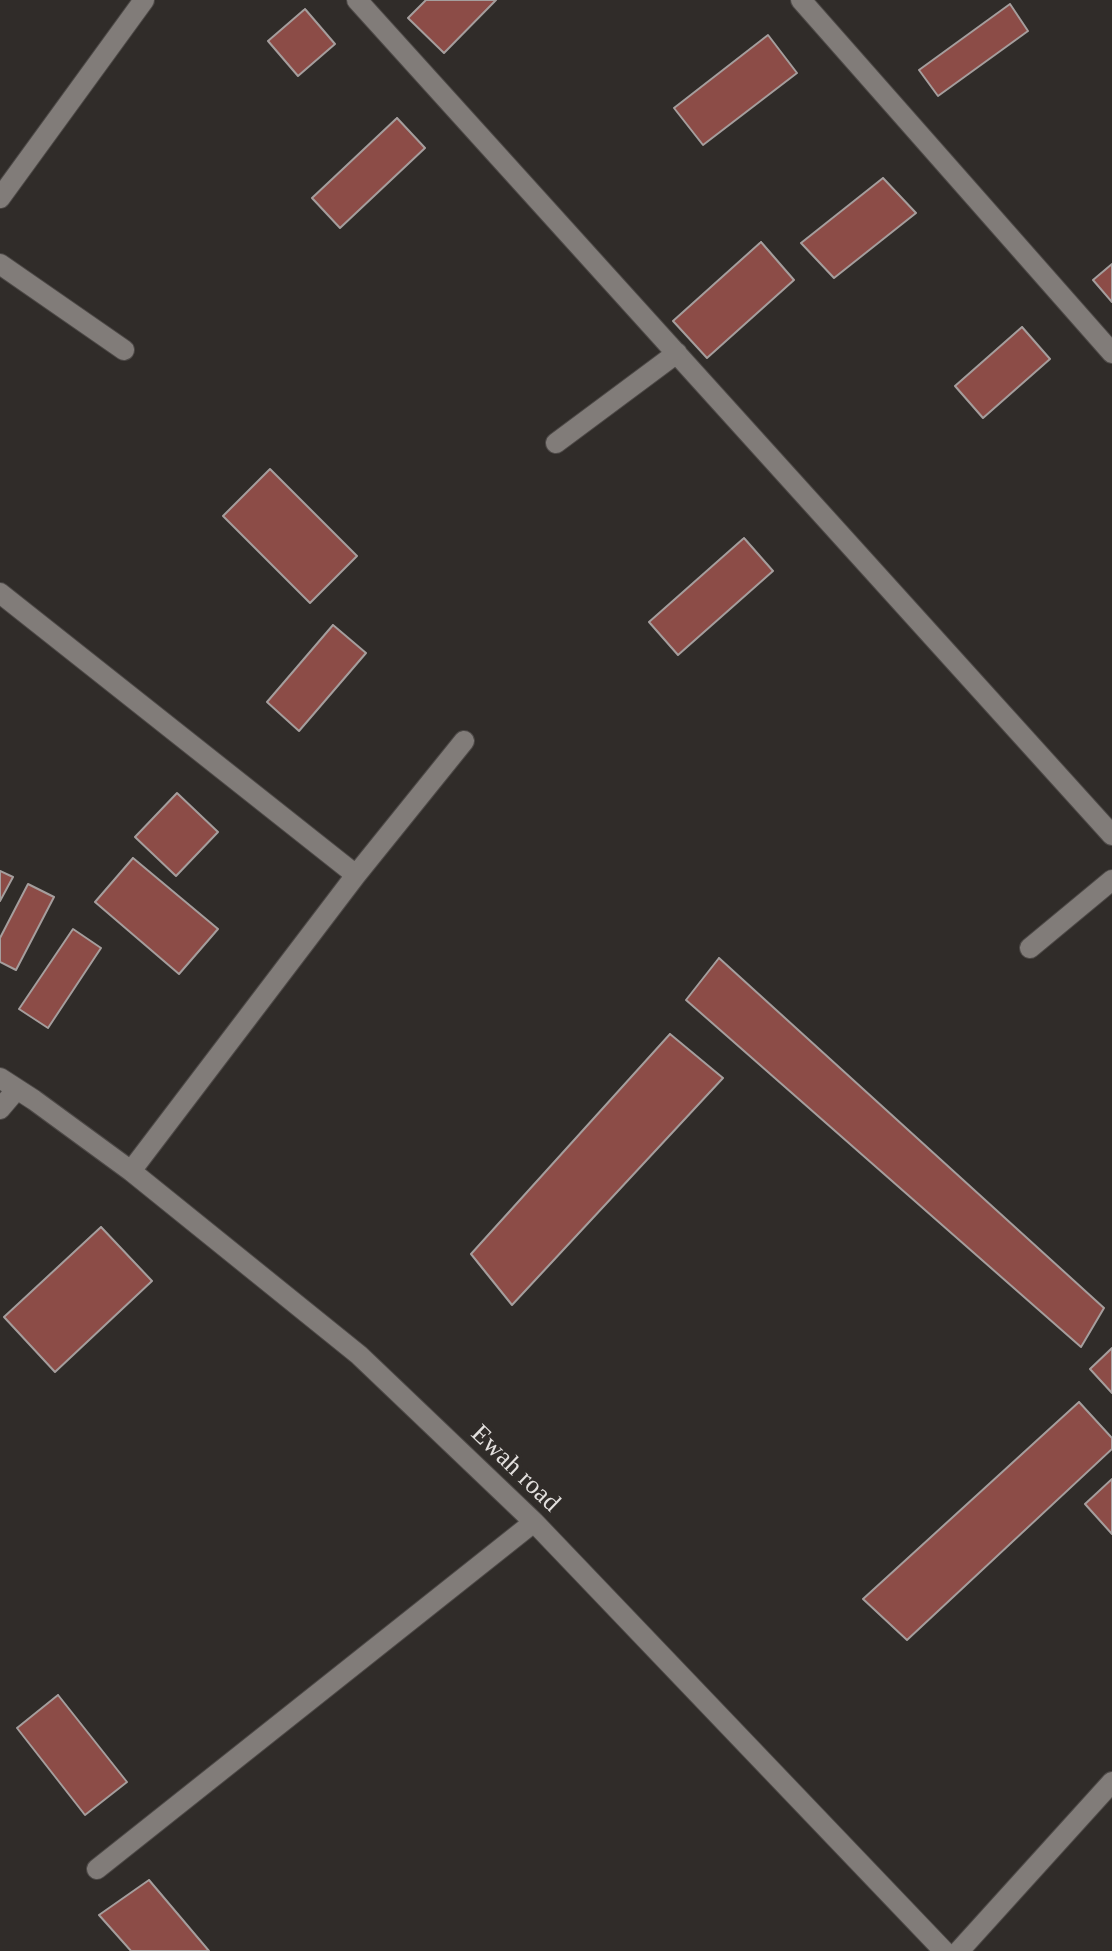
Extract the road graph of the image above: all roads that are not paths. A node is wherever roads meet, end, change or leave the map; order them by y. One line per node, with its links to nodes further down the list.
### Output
1 (144, 0): 4 (street)
2 (357, 0): 7 (street)
3 (801, 0): 8 (street)
4 (0, 198)
5 (0, 264): 6 (street)
6 (124, 350)
7 (677, 353): 9 (street); 12 (street)
8 (1112, 353)
9 (556, 443)
10 (0, 594): 13 (street)
11 (464, 741): 13 (street)
12 (1112, 835)
13 (356, 875): 18 (street)
14 (1112, 880): 15 (street)
15 (1030, 948)
16 (9, 1084): 17 (street); 18 (street, Ewah road)
17 (0, 1109)
18 (131, 1171): 19 (street, Ewah road)
19 (534, 1522): 21 (street); 22 (street, Ewah road)
20 (1112, 1782): 23 (street)
21 (97, 1869)
22 (944, 1951)
23 (959, 1951)

